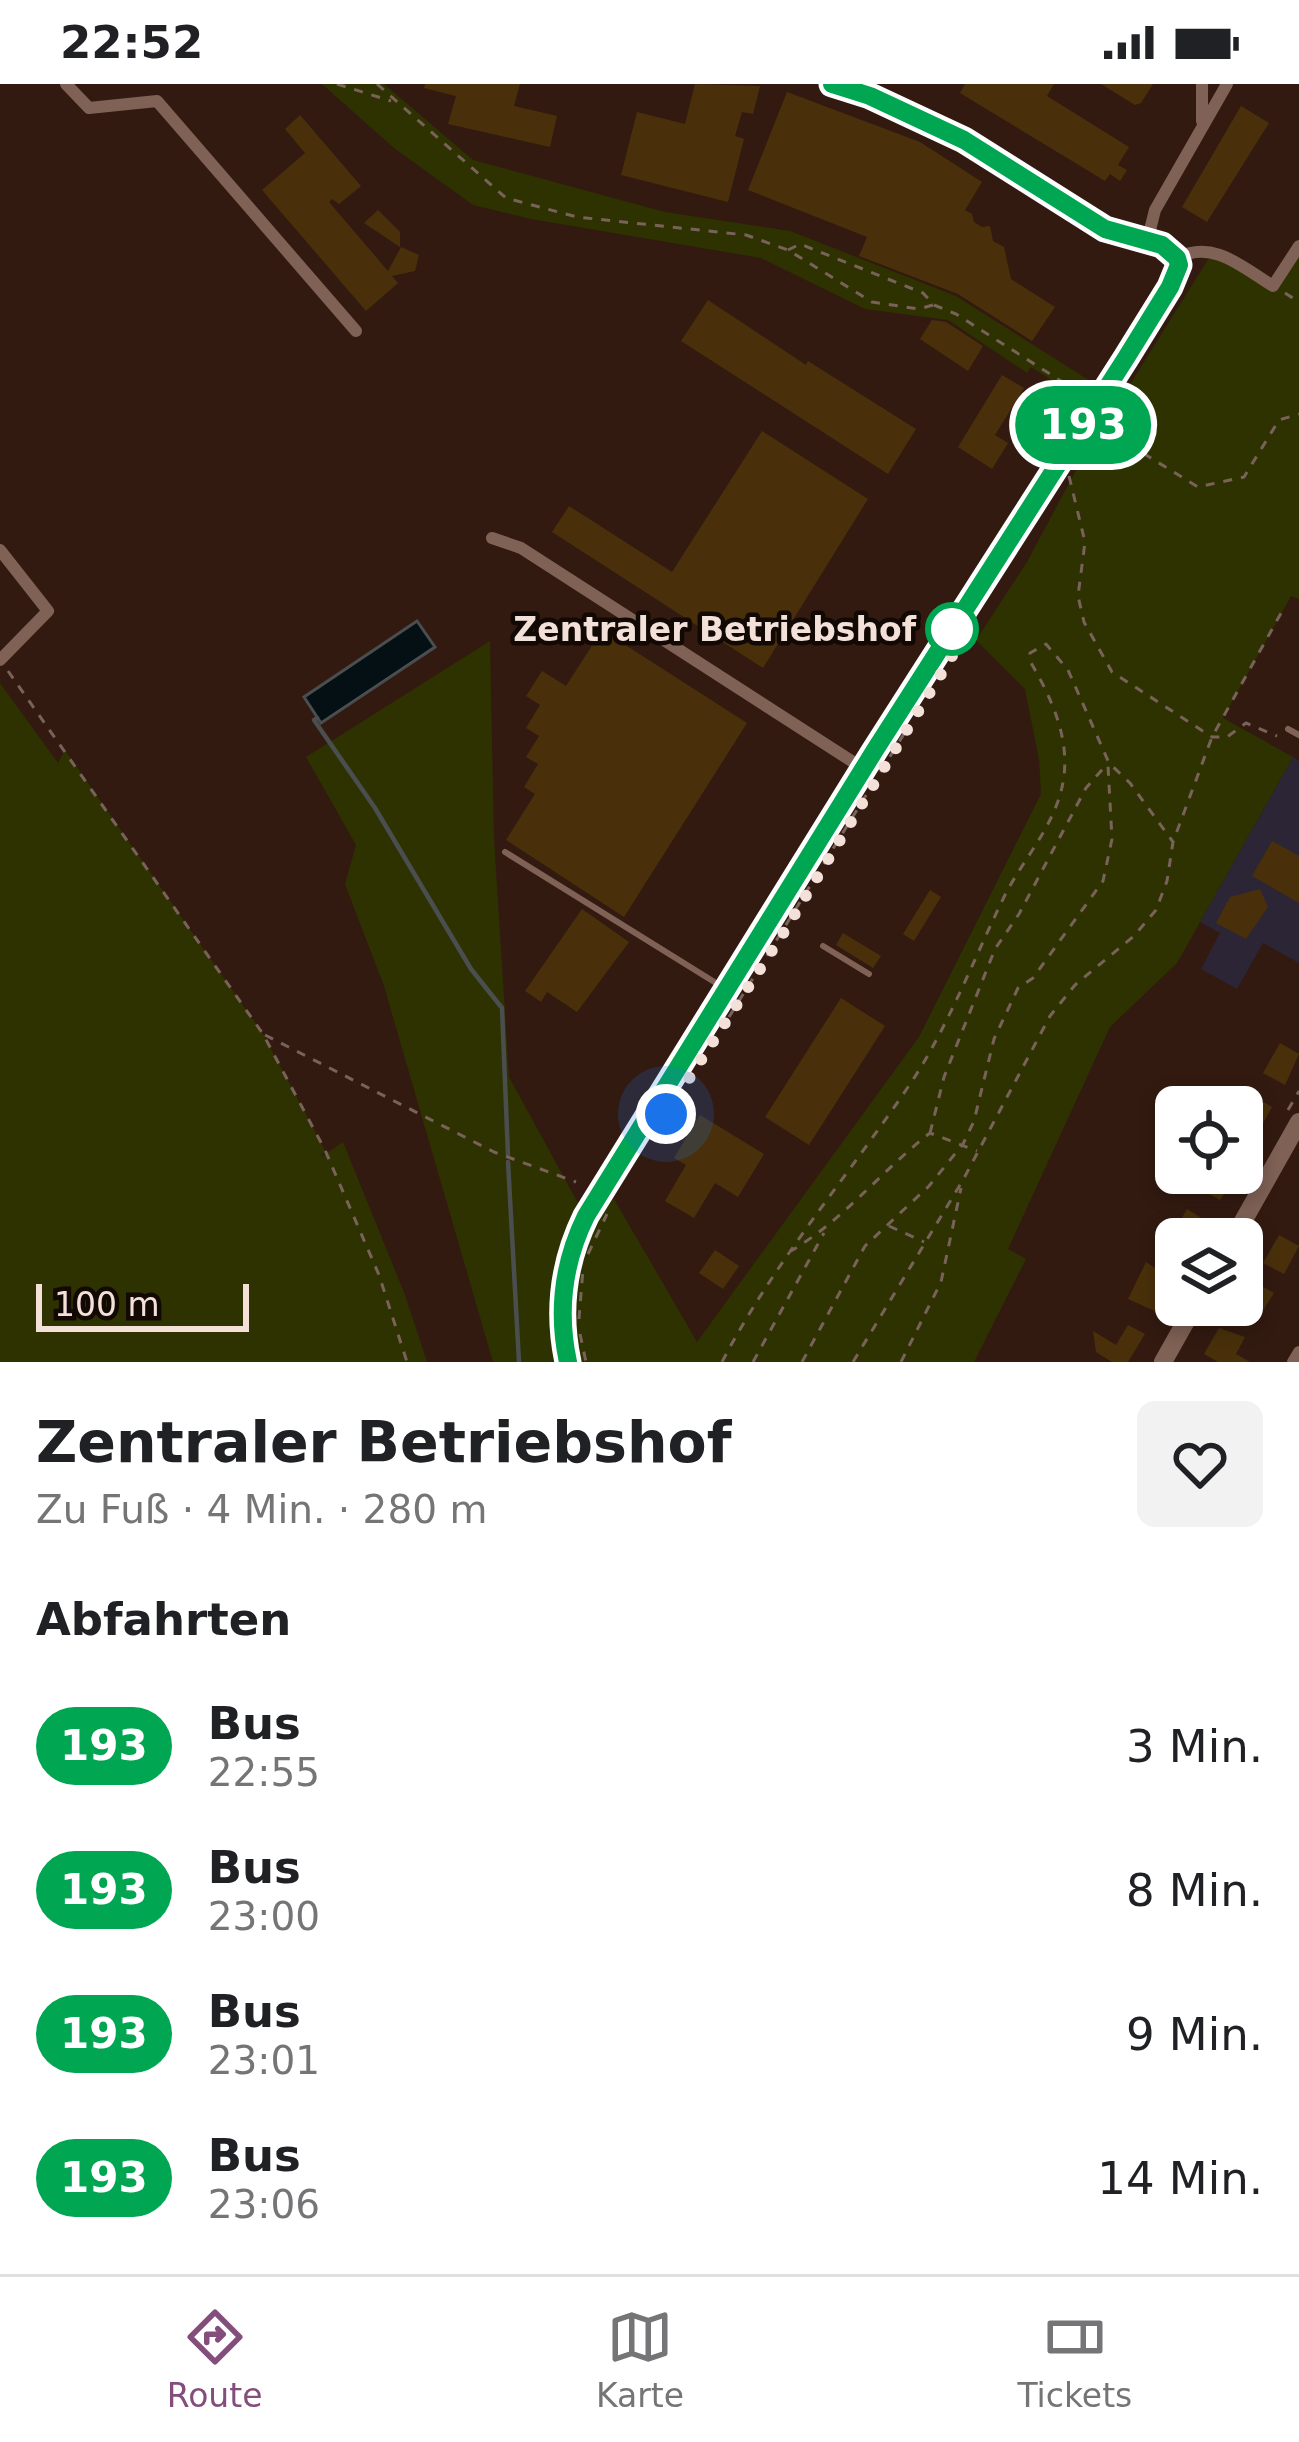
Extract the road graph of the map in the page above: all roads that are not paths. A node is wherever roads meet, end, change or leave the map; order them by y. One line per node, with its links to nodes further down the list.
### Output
1 (66, 84): 9 (street)
2 (832, 84): 6 (street)
3 (1202, 84): 5 (street)
4 (1227, 84): 5 (street)
5 (1198, 134): 6 (street)
6 (1148, 238): 8 (street)
7 (1299, 246): 8 (street)
8 (1177, 258): 15 (street)
9 (356, 332)
10 (492, 538): 15 (street)
11 (0, 550): 12 (street)
12 (0, 660)
13 (1288, 729): 14 (lane)
14 (1299, 735)
15 (863, 769): 19 (street)
16 (506, 852): 19 (lane)
17 (823, 946): 18 (lane)
18 (869, 974)
19 (727, 990): 24 (street)
20 (1299, 1121): 21 (main road)
21 (1244, 1218)
22 (1183, 1326): 25 (main road)
23 (1299, 1352): 26 (street)
24 (568, 1362)
25 (1163, 1362)
26 (1293, 1362)

